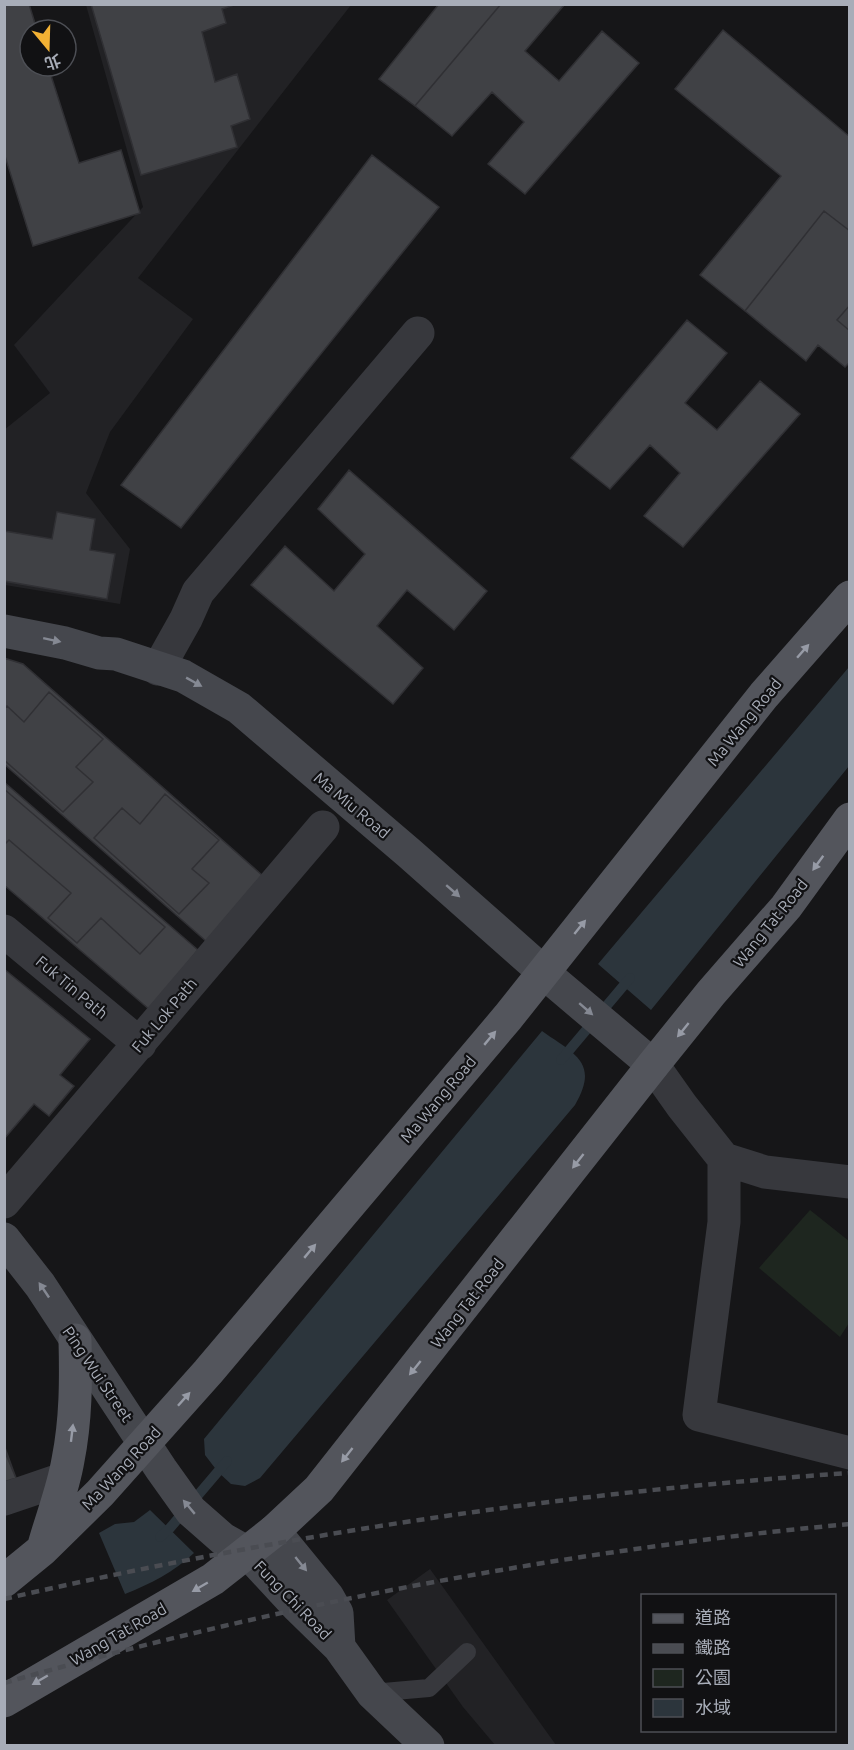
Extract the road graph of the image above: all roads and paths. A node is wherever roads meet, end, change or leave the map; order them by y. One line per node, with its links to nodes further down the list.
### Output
1 (418, 333): 4 (street)
2 (849, 597): 8 (main road, Ma Wang Road, one-way to 2)
3 (4, 631): 4 (main road, Ma Miu Road, one-way to 4)
4 (158, 669): 8 (main road, Ma Miu Road, one-way to 8)
5 (849, 819): 10 (main road, Wang Tat Road, one-way to 10)
6 (323, 827): 9 (street, Fuk Lok Path)
7 (4, 931): 9 (street, Fuk Tin Path)
8 (550, 978): 10 (main road, Ma Miu Road, one-way to 10); 17 (main road, Ma Wang Road, one-way to 8)
9 (140, 1044): 13 (street, Fuk Lok Path)
10 (653, 1065): 11 (street); 20 (main road, Wang Tat Road, one-way to 20)
11 (724, 1159): 12 (street); 16 (street)
12 (849, 1182)
13 (4, 1202)
14 (8, 1249): 15 (main road, Ping Wui Street, one-way to 14)
15 (75, 1340): 17 (main road, Ping Wui Street); 18 (main road, one-way to 15)
16 (849, 1453)
17 (153, 1456): 21 (main road, Ping Wui Street, one-way to 17); 22 (main road, Ma Wang Road)
18 (63, 1479): 19 (street); 22 (main road)
19 (4, 1499)
20 (274, 1531): 21 (main road, Wang Tat Road); 24 (main road, Fung Chi Road, one-way to 24)
21 (235, 1546): 24 (main road, Fung Chi Road); 27 (main road, Wang Tat Road, one-way to 27)
22 (42, 1550): 23 (main road, Ma Wang Road)
23 (4, 1581)
24 (339, 1647): 26 (main road, Fung Chi Road)
25 (467, 1652): 26 (lane)
26 (372, 1693): 28 (main road, Fung Chi Road)
27 (4, 1701)
28 (428, 1746)

